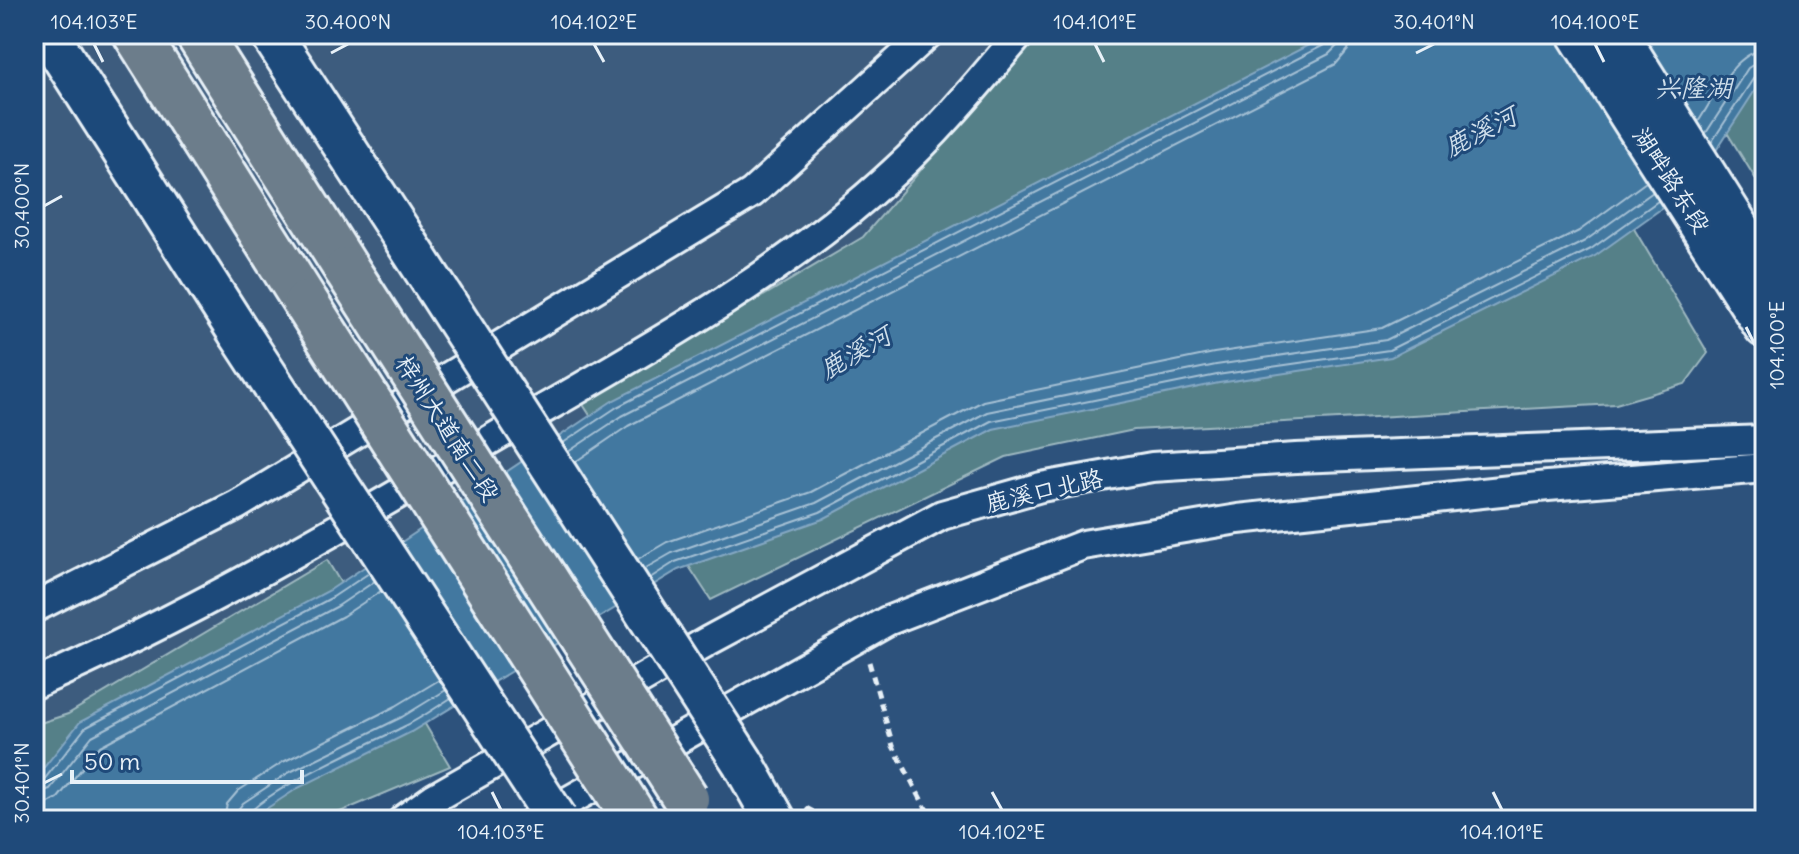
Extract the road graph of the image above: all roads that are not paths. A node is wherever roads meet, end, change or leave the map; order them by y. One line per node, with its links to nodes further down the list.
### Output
1 (48, 34): 17 (main road, bridge)
2 (136, 34): 18 (main road, bridge)
3 (198, 34): 14 (main road, 梓州大道南二段, bridge)
4 (271, 34): 19 (main road, bridge)
5 (928, 34): 12 (street)
6 (1020, 34): 13 (street)
7 (1578, 34): 9 (main road, 湖畔路东段)
8 (1617, 34): 9 (main road, 湖畔路东段)
9 (1760, 298)
10 (1765, 440): 15 (street, 鹿溪口北路)
11 (1765, 468): 16 (street)
12 (34, 608)
13 (34, 684)
14 (693, 810)
15 (403, 820)
16 (535, 820)
17 (557, 820)
18 (636, 820)
19 (775, 820)

